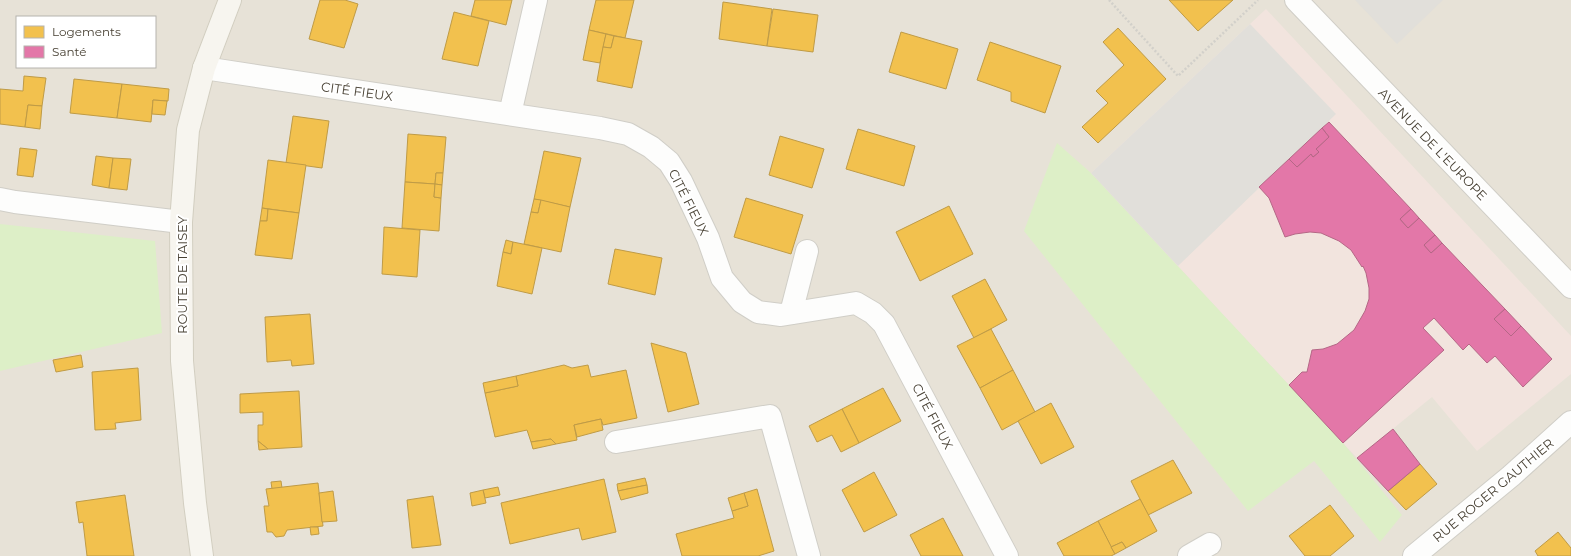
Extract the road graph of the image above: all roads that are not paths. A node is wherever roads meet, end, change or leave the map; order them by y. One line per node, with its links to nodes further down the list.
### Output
1 (230, 0): 4 (street, ROUTE DE TAISEY)
2 (536, 0): 5 (street)
3 (1296, 0): 9 (street, AVENUE DE L'EUROPE)
4 (204, 68): 5 (street, CITÉ FIEUX); 7 (street, ROUTE DE TAISEY)
5 (510, 114): 10 (street, CITÉ FIEUX)
6 (0, 199): 7 (street)
7 (182, 222): 14 (street, ROUTE DE TAISEY)
8 (807, 251): 10 (street)
9 (1571, 287)
10 (791, 314): 16 (street, CITÉ FIEUX)
11 (1571, 422): 18 (street, RUE ROGER GAUTHIER)
12 (616, 442): 15 (street)
13 (1210, 544): 17 (street)
14 (202, 556)
15 (809, 556)
16 (1007, 556)
17 (1189, 556)
18 (1414, 556)

